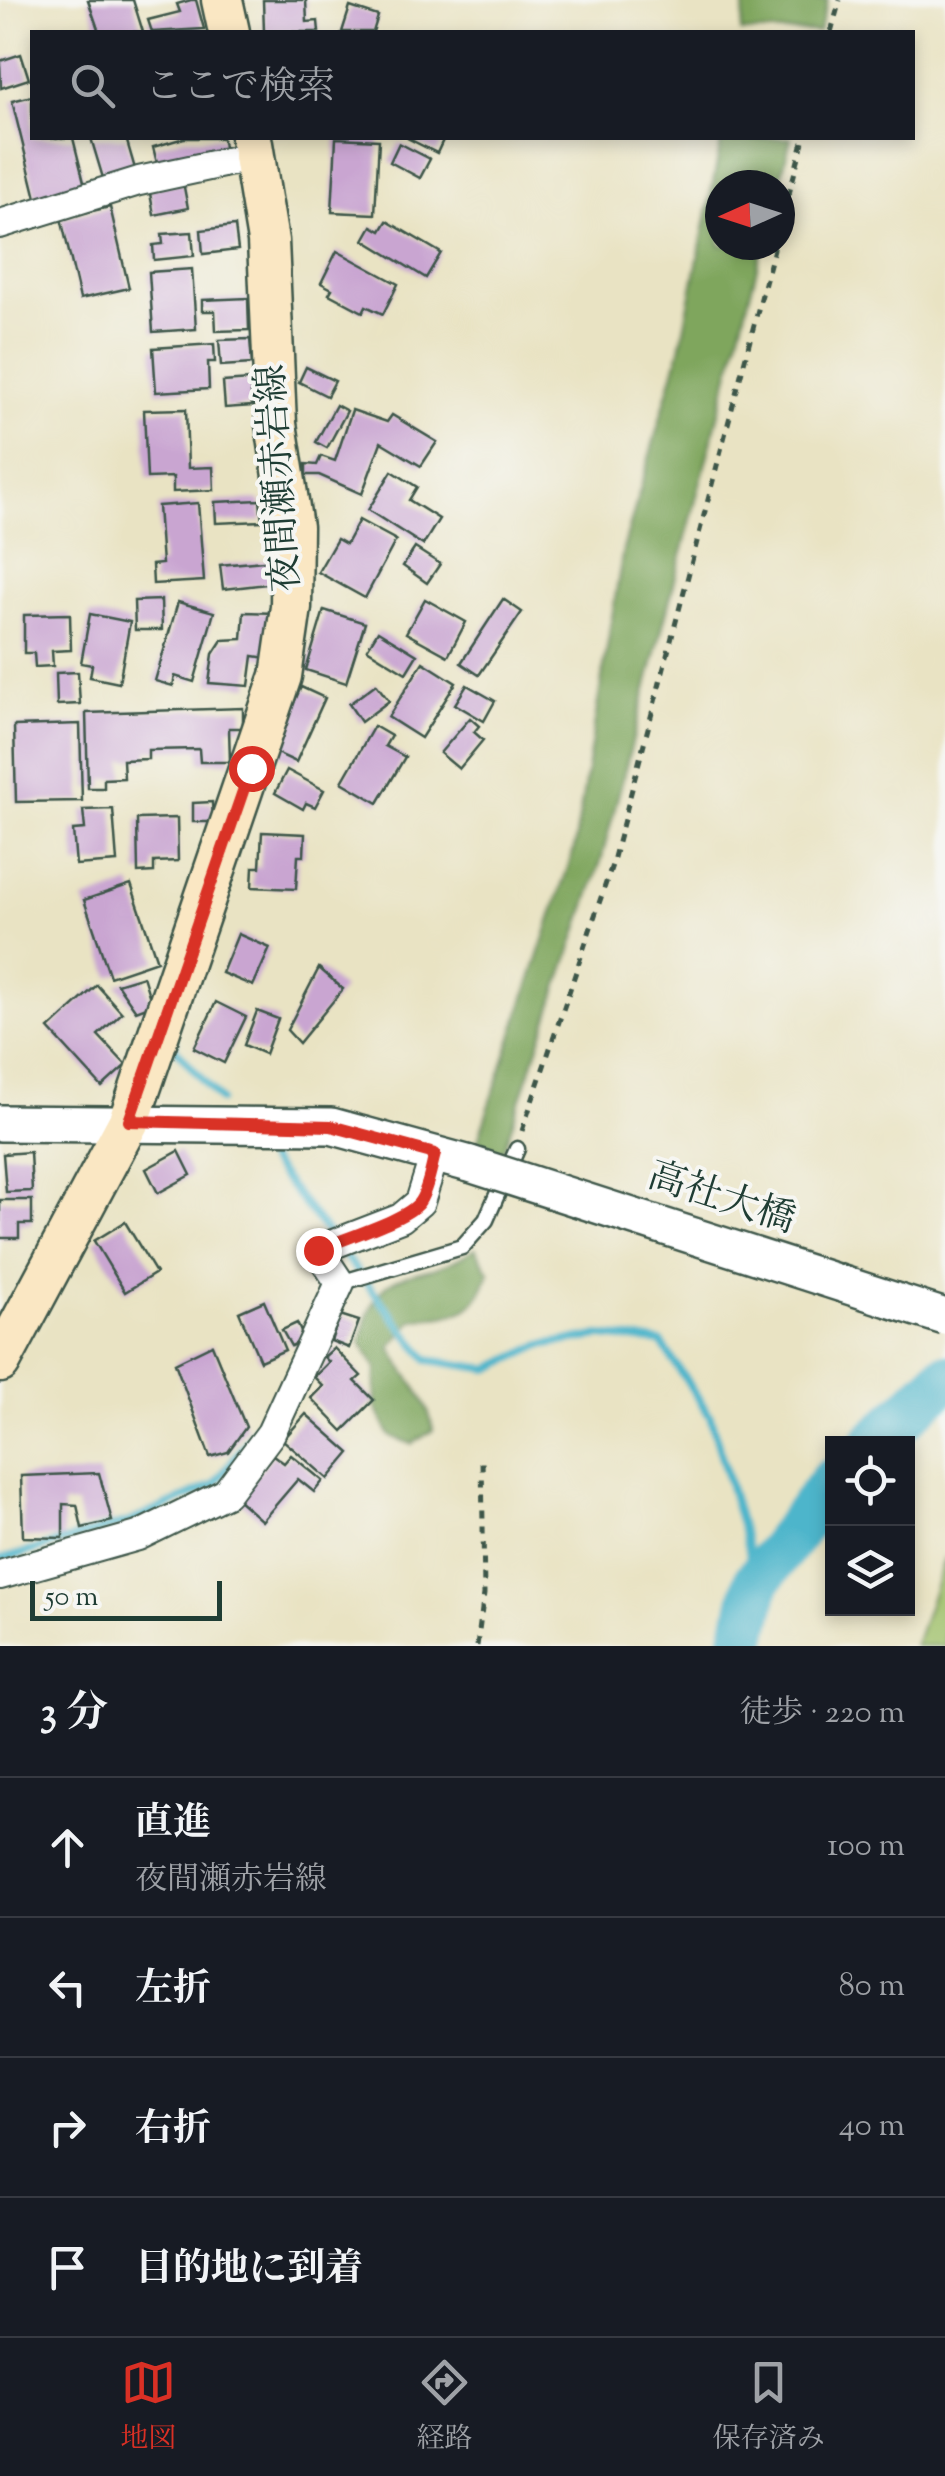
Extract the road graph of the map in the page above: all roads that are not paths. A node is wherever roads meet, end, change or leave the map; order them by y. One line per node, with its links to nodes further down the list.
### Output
1 (222, 0): 2 (main road)
2 (229, 30)
3 (253, 147): 4 (street); 5 (main road, 夜間瀬赤岩線)
4 (0, 224)
5 (129, 1121): 6 (street, 高社大橋); 8 (street, 高社大橋); 11 (main road, 夜間瀬赤岩線)
6 (0, 1123)
7 (516, 1149): 9 (lane)
8 (435, 1154): 9 (street); 10 (street, 高社大橋, bridge)
9 (340, 1283): 12 (street)
10 (945, 1317)
11 (0, 1362)
12 (0, 1575)

